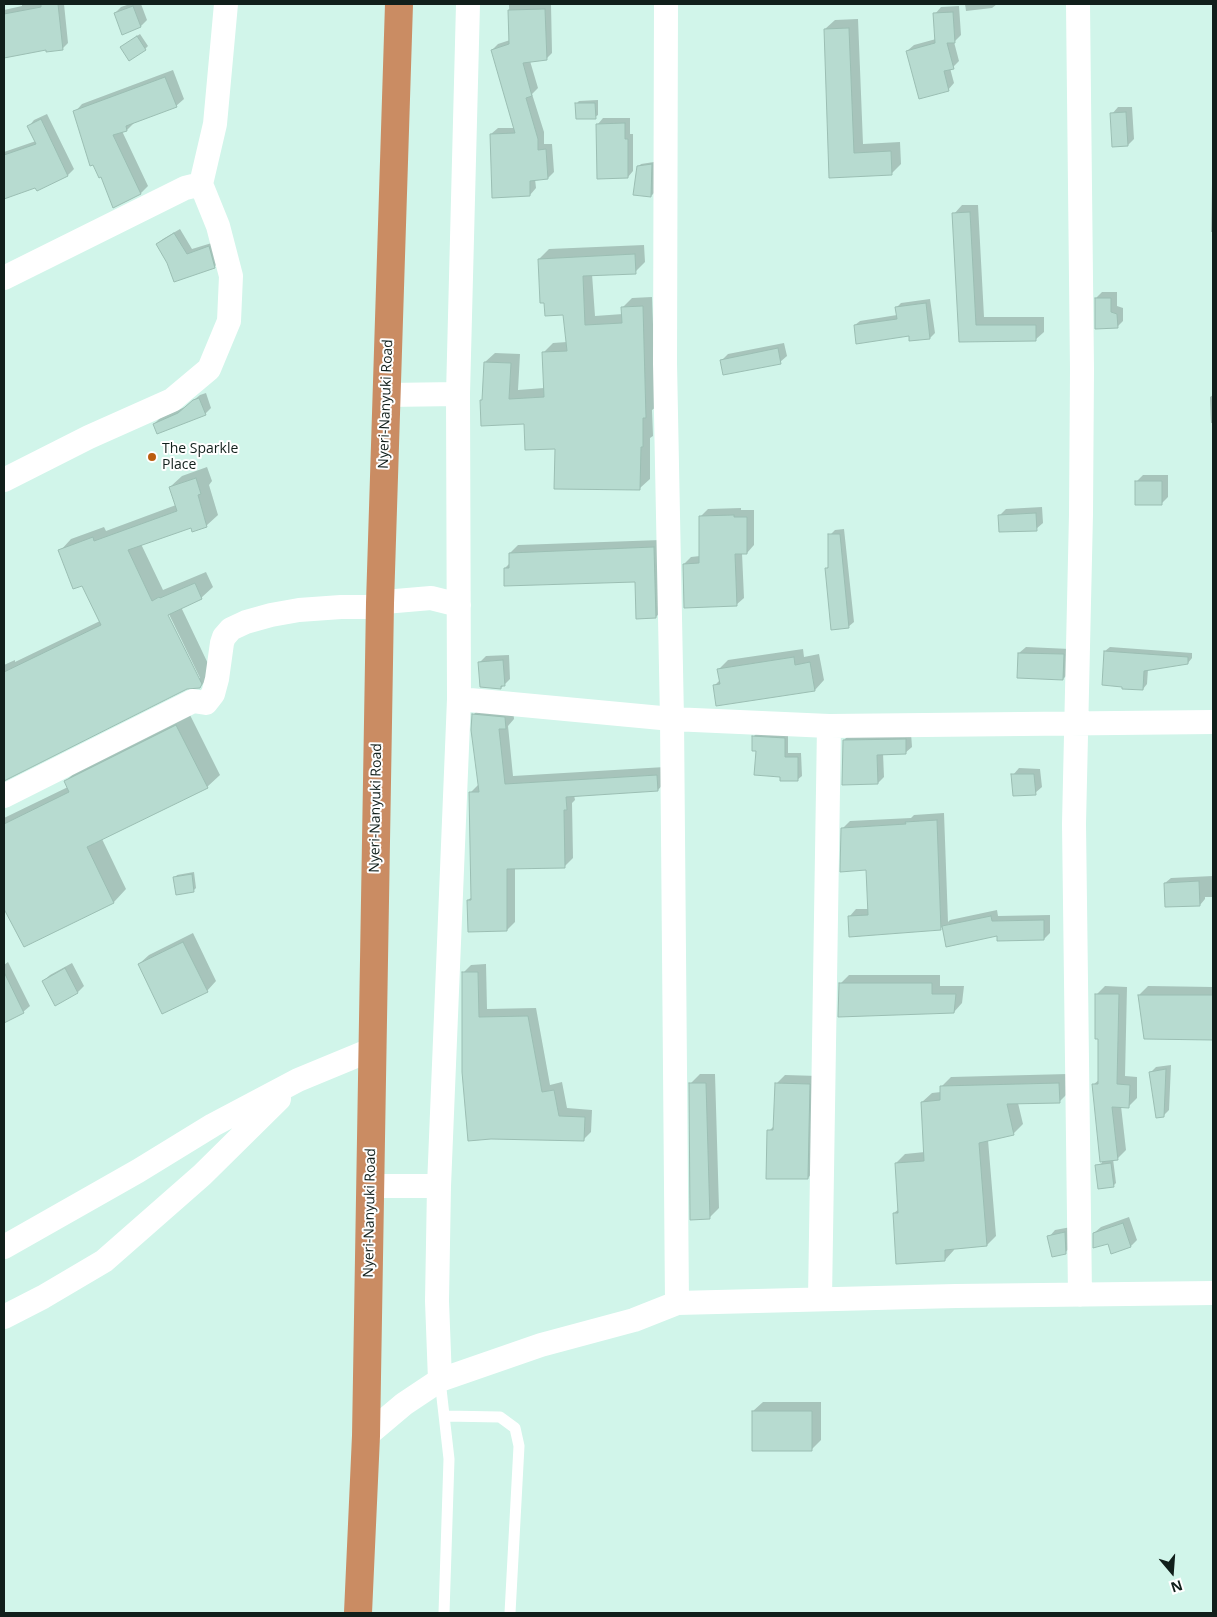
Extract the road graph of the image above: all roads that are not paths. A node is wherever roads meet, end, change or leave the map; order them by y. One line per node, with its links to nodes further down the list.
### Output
1 (226, 4): 6 (street)
2 (399, 4): 9 (highway, Nyeri-Nanyuki Road)
3 (468, 4): 8 (street)
4 (666, 4): 14 (street)
5 (1078, 4): 16 (street)
6 (201, 184): 7 (street); 10 (street)
7 (4, 278)
8 (458, 394): 9 (street); 11 (street)
9 (387, 395): 12 (highway, Nyeri-Nanyuki Road)
10 (4, 480)
11 (459, 605): 12 (street); 13 (street)
12 (376, 606): 18 (street); 19 (highway, Nyeri-Nanyuki Road)
13 (459, 699): 14 (street); 22 (street)
14 (672, 720): 17 (street); 27 (street)
15 (1213, 722): 16 (street)
16 (1077, 723): 17 (street); 25 (street)
17 (829, 726): 26 (street)
18 (4, 796)
19 (373, 1049): 20 (street); 21 (highway, Nyeri-Nanyuki Road)
20 (298, 1080): 23 (street); 28 (street)
21 (370, 1186): 22 (street); 31 (highway, Nyeri-Nanyuki Road)
22 (439, 1186): 29 (street)
23 (4, 1247)
24 (1213, 1293): 25 (street)
25 (1080, 1295): 26 (street)
26 (820, 1299): 27 (street)
27 (677, 1303): 29 (street)
28 (4, 1317)
29 (440, 1380): 30 (lane); 31 (street)
30 (445, 1416): 33 (lane); 34 (lane)
31 (366, 1436): 32 (highway, Nyeri-Nanyuki Road)
32 (358, 1613)
33 (444, 1613)
34 (510, 1613)

